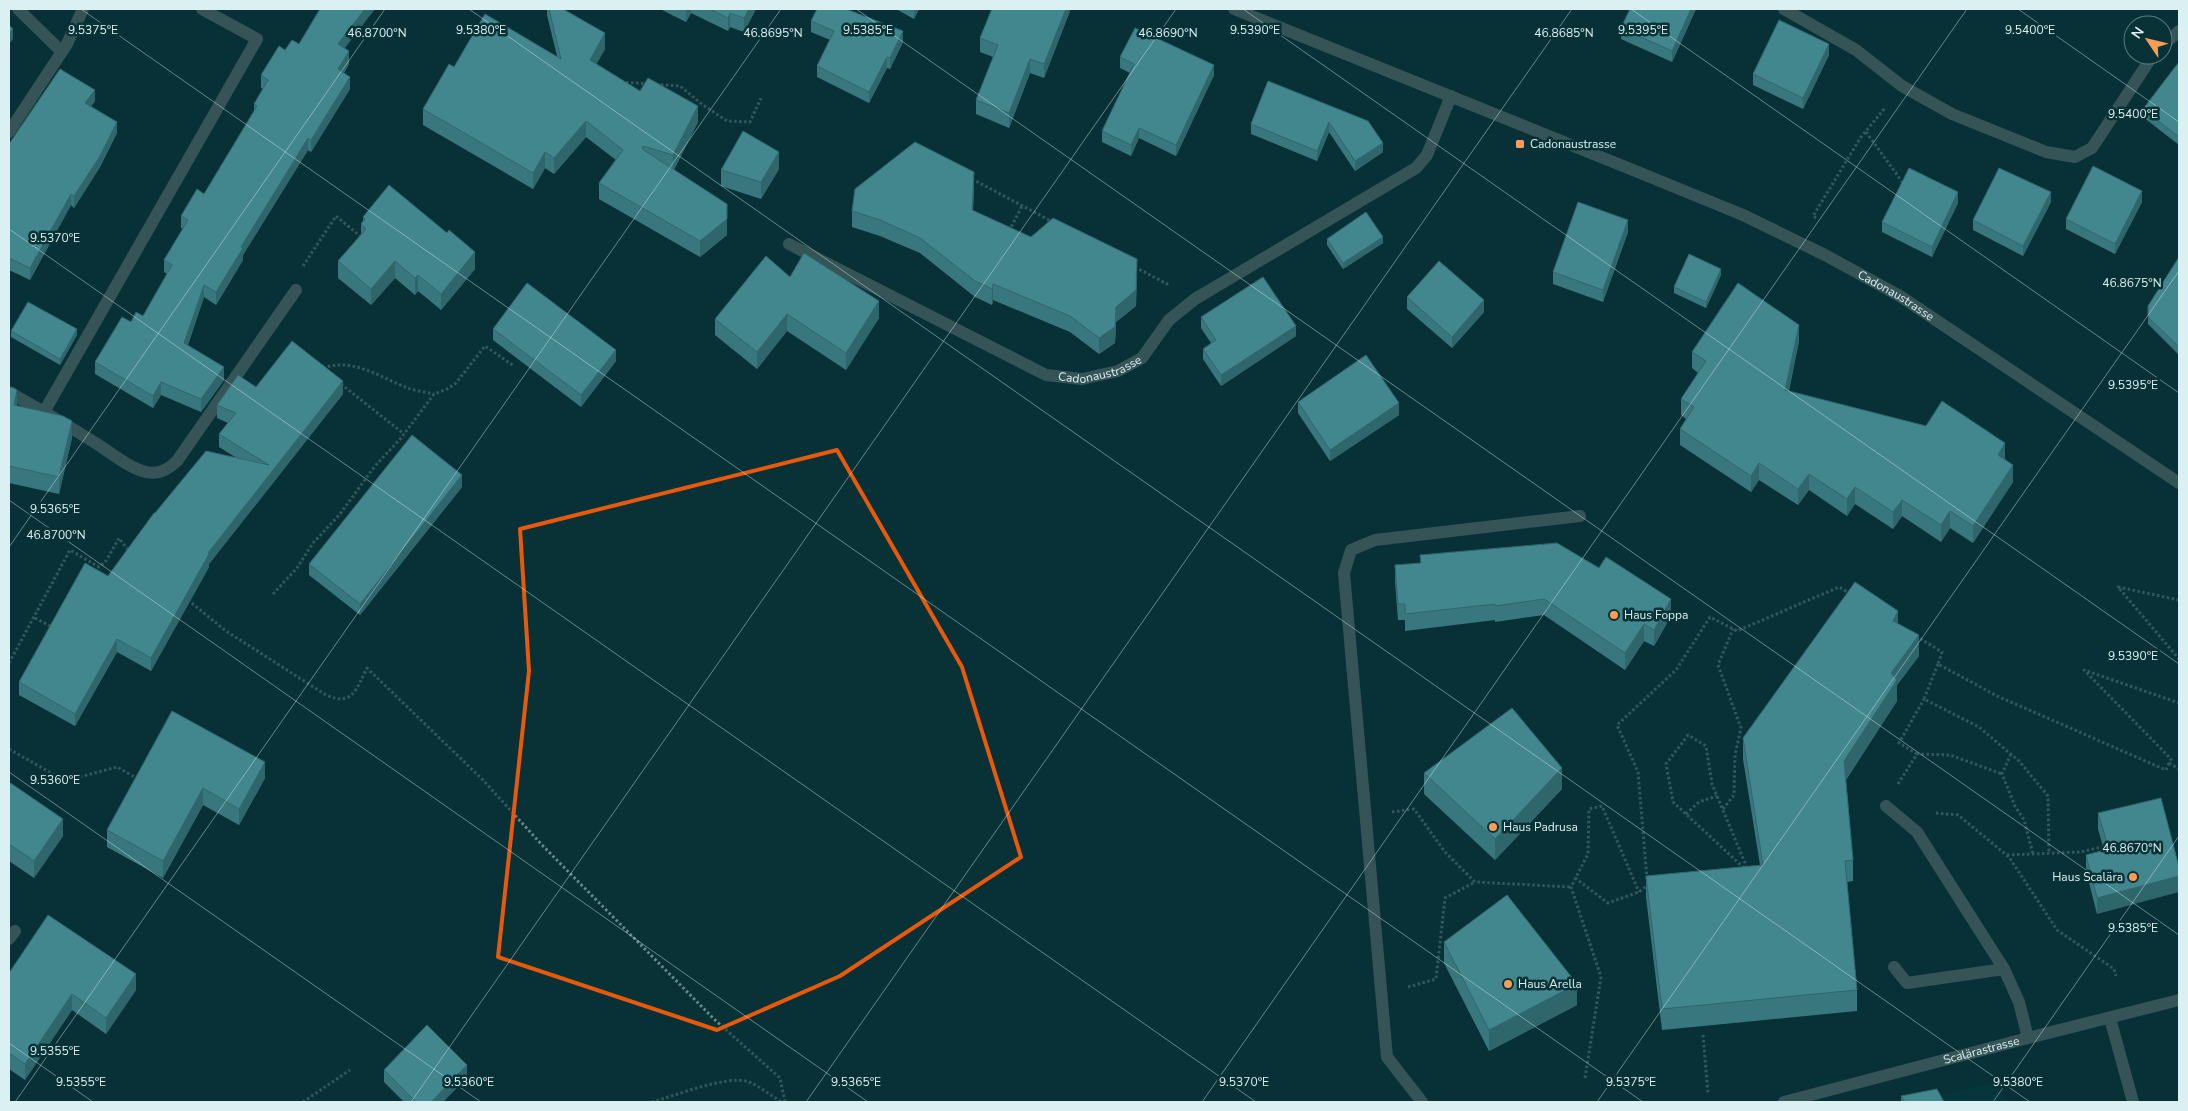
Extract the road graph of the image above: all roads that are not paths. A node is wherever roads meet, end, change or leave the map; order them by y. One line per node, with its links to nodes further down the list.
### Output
1 (18, 9): 6 (street)
2 (83, 9): 6 (street)
3 (202, 9): 13 (street)
4 (1234, 9): 8 (street, Cadonaustrasse)
5 (1784, 9): 7 (street)
6 (62, 52): 9 (street)
7 (2146, 65)
8 (1451, 96): 10 (street, Cadonaustrasse); 14 (street, Cadonaustrasse)
9 (9, 132)
10 (789, 244)
11 (296, 290): 13 (street)
12 (9, 392): 13 (street)
13 (44, 412)
14 (2179, 483)
15 (1580, 516): 22 (street)
16 (1886, 806): 18 (street)
17 (1894, 967): 18 (street)
18 (2004, 969): 21 (street)
19 (2179, 1000): 20 (street, Scalärastrasse)
20 (2110, 1018): 21 (street, Scalärastrasse); 24 (street)
21 (2028, 1038): 23 (street, Scalärastrasse)
22 (1422, 1102)
23 (1784, 1102)
24 (2133, 1102)

